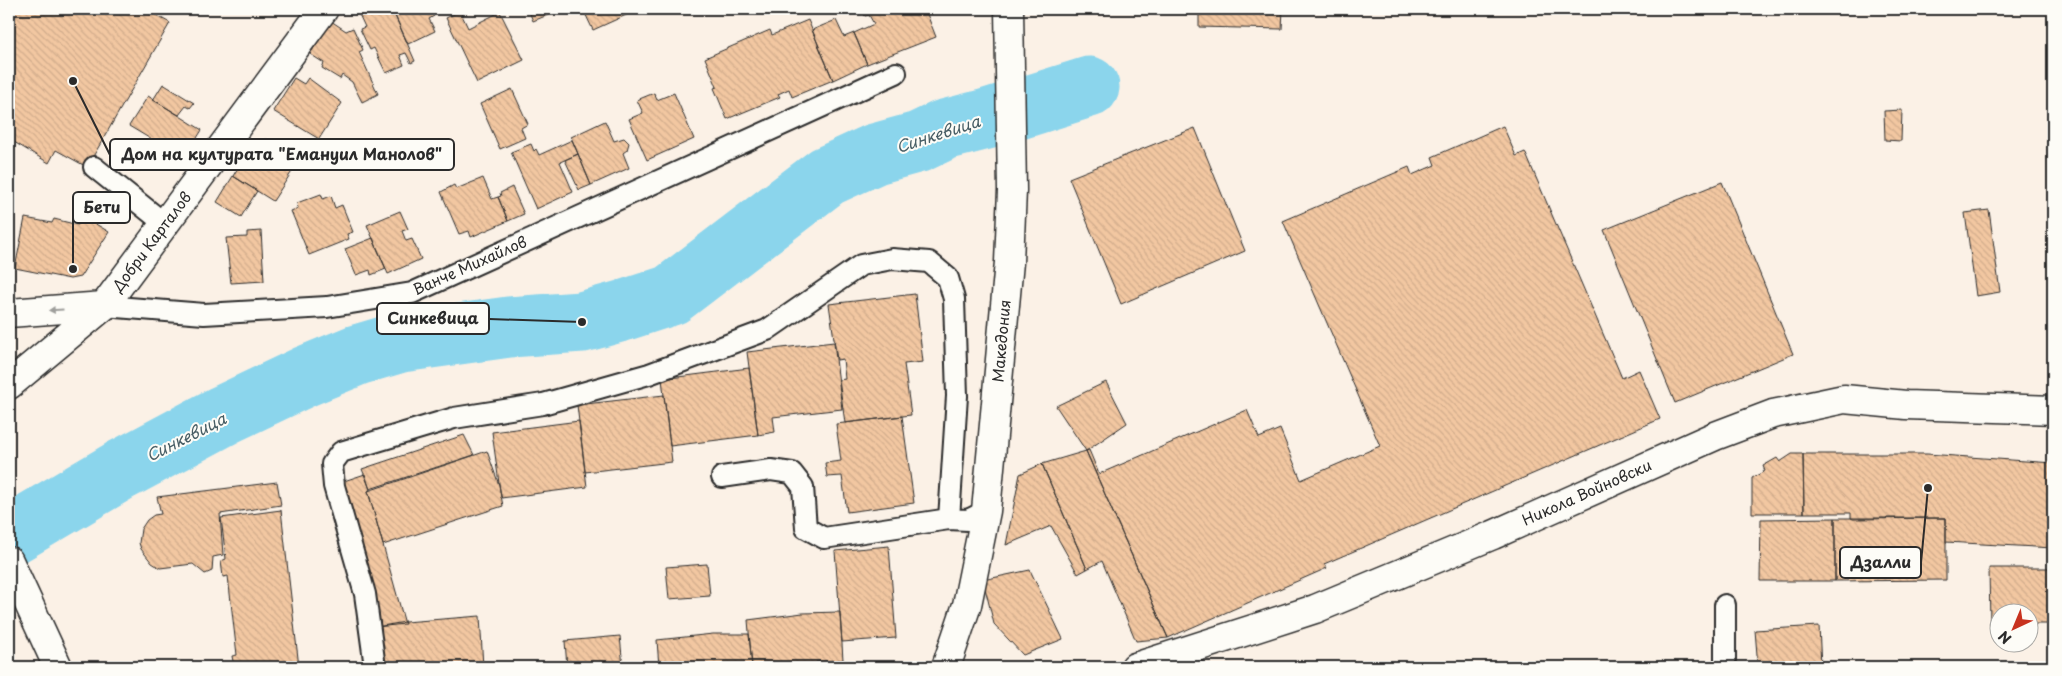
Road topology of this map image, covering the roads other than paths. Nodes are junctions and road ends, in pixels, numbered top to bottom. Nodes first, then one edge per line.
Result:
1 (324, 9) edge
2 (1009, 9) edge
3 (896, 73) dead end
4 (94, 167) dead end
5 (165, 224) junction
6 (104, 306) junction
7 (9, 313) edge
8 (9, 385) edge
9 (2053, 410) edge
10 (722, 477) dead end
11 (986, 512) junction
12 (949, 519) junction
13 (9, 561) edge
14 (1725, 605) dead end
15 (58, 667) edge
16 (375, 667) edge
17 (946, 667) edge
18 (1135, 667) edge
19 (1725, 667) edge

1 - 5 street, Добри Карталов
2 - 11 street, Македония
3 - 6 lane, Ванче Михайлов
4 - 5 lane
5 - 6 street, Добри Карталов
6 -> 7 street
6 - 8 street
9 - 18 street, Никола Войновски
10 - 12 lane
11 - 12 lane
11 - 17 street, Македония
12 - 16 lane
13 - 15 street
14 - 19 lane

